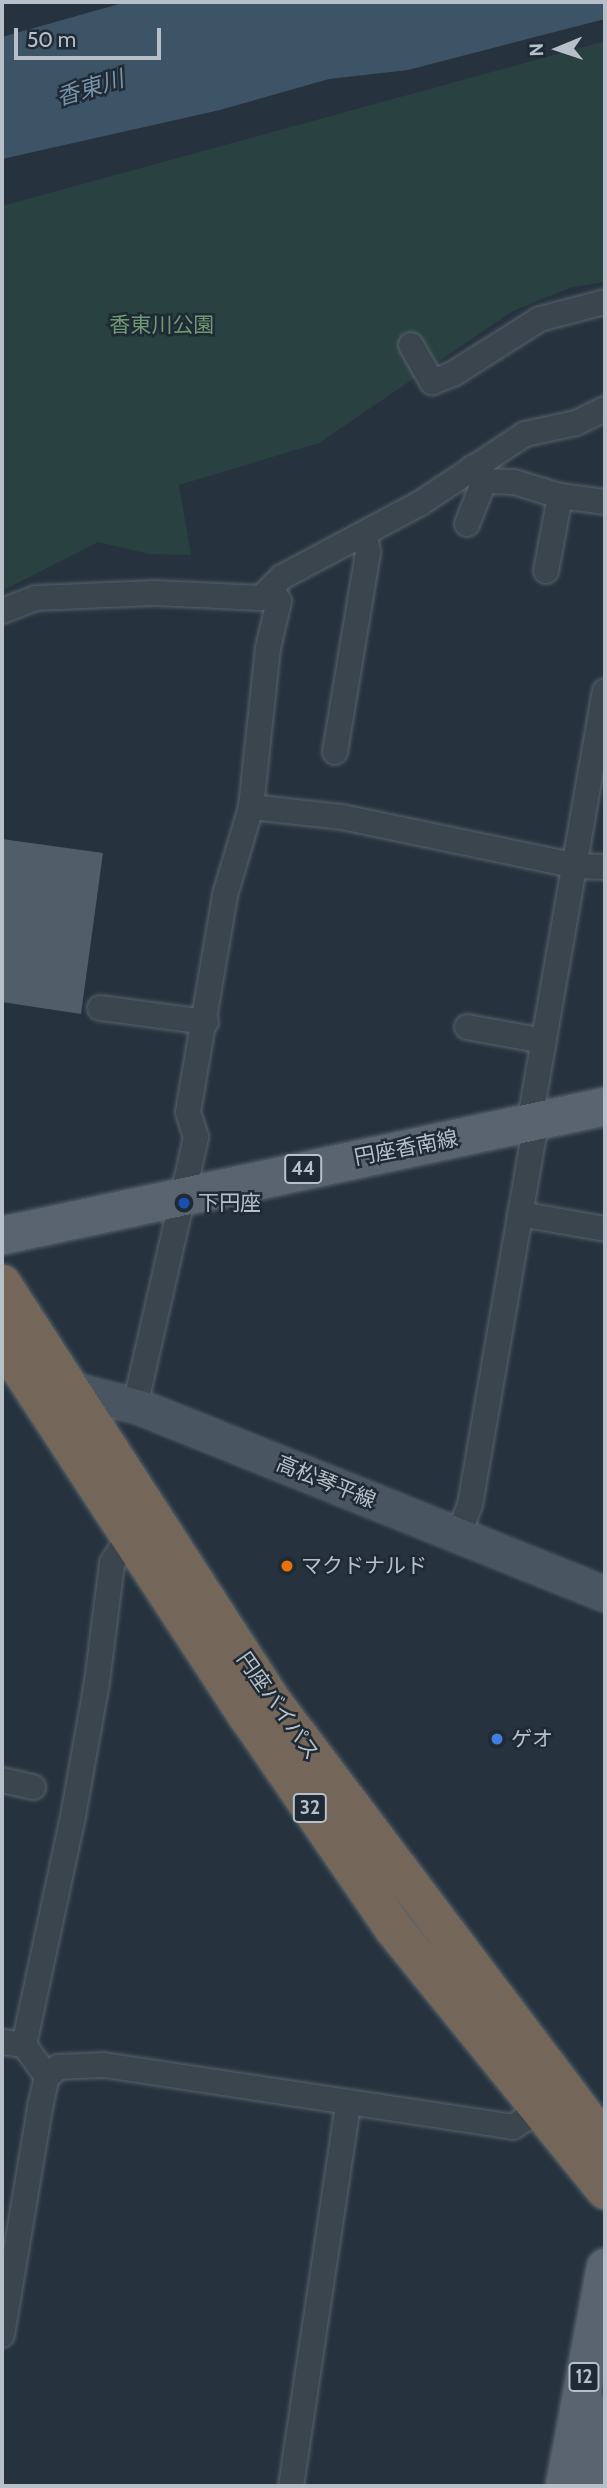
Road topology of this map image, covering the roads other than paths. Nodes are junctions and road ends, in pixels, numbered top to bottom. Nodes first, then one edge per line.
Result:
1 (605, 302) edge
2 (411, 345) dead end
3 (605, 409) edge
4 (478, 474) junction
5 (560, 496) junction
6 (605, 502) edge
7 (467, 524) dead end
8 (365, 533) junction
9 (546, 571) dead end
10 (271, 588) junction
11 (2, 611) edge
12 (605, 691) edge
13 (335, 752) dead end
14 (251, 807) junction
15 (577, 866) junction
16 (605, 867) edge
17 (100, 1008) dead end
18 (206, 1022) junction
19 (467, 1027) dead end
20 (544, 1041) junction
21 (605, 1106) edge
22 (536, 1122) junction
23 (181, 1194) junction
24 (520, 1214) junction
25 (605, 1228) edge
26 (2, 1235) edge
27 (2, 1284) edge
28 (2, 1341) edge
29 (58, 1396) junction
30 (135, 1406) junction
31 (130, 1535) junction
32 (458, 1536) junction
33 (605, 1594) edge
34 (2, 1780) edge
35 (33, 1787) dead end
36 (13, 2043) edge
37 (47, 2077) junction
38 (348, 2105) junction
39 (538, 2111) junction
40 (605, 2143) edge
41 (605, 2190) edge
42 (605, 2267) edge
43 (2, 2335) edge
44 (605, 2414) edge
45 (605, 2481) edge
46 (291, 2486) edge
47 (564, 2486) edge
48 (592, 2486) edge
49 (598, 2486) edge

1 - 2 street
3 - 4 street
4 - 5 street
4 - 7 street
4 - 8 street
5 - 6 street
5 - 9 street
8 - 10 street
8 - 13 street
10 - 11 street
10 - 14 street
12 - 15 street
14 - 15 street
14 - 18 street
15 - 16 street
15 - 20 street
17 - 18 street
18 - 23 street
19 - 20 street
20 - 22 street
21 - 22 main road, 円座香南線 / 44
22 - 23 main road, 円座香南線 / 44
22 - 24 street
23 - 26 main road, 円座香南線 / 44
23 - 30 street
24 - 25 street
24 - 32 street
27 - 29 highway, 円座バイパス / 32
28 - 29 highway, 円座バイパス / 32
29 - 30 main road, 高松琴平線
29 - 31 highway, 円座バイパス / 32
29 - 40 highway, 円座バイパス / 32
30 - 32 main road, 高松琴平線
31 - 36 street
31 - 39 highway, 円座バイパス / 32
32 - 33 main road, 高松琴平線
34 - 35 street
36 - 37 street
37 - 38 street
37 - 43 street
38 - 39 street
38 - 46 street
39 - 41 highway, 円座バイパス / 32
42 - 47 main road, 12
44 - 48 main road, 12
45 - 49 street

